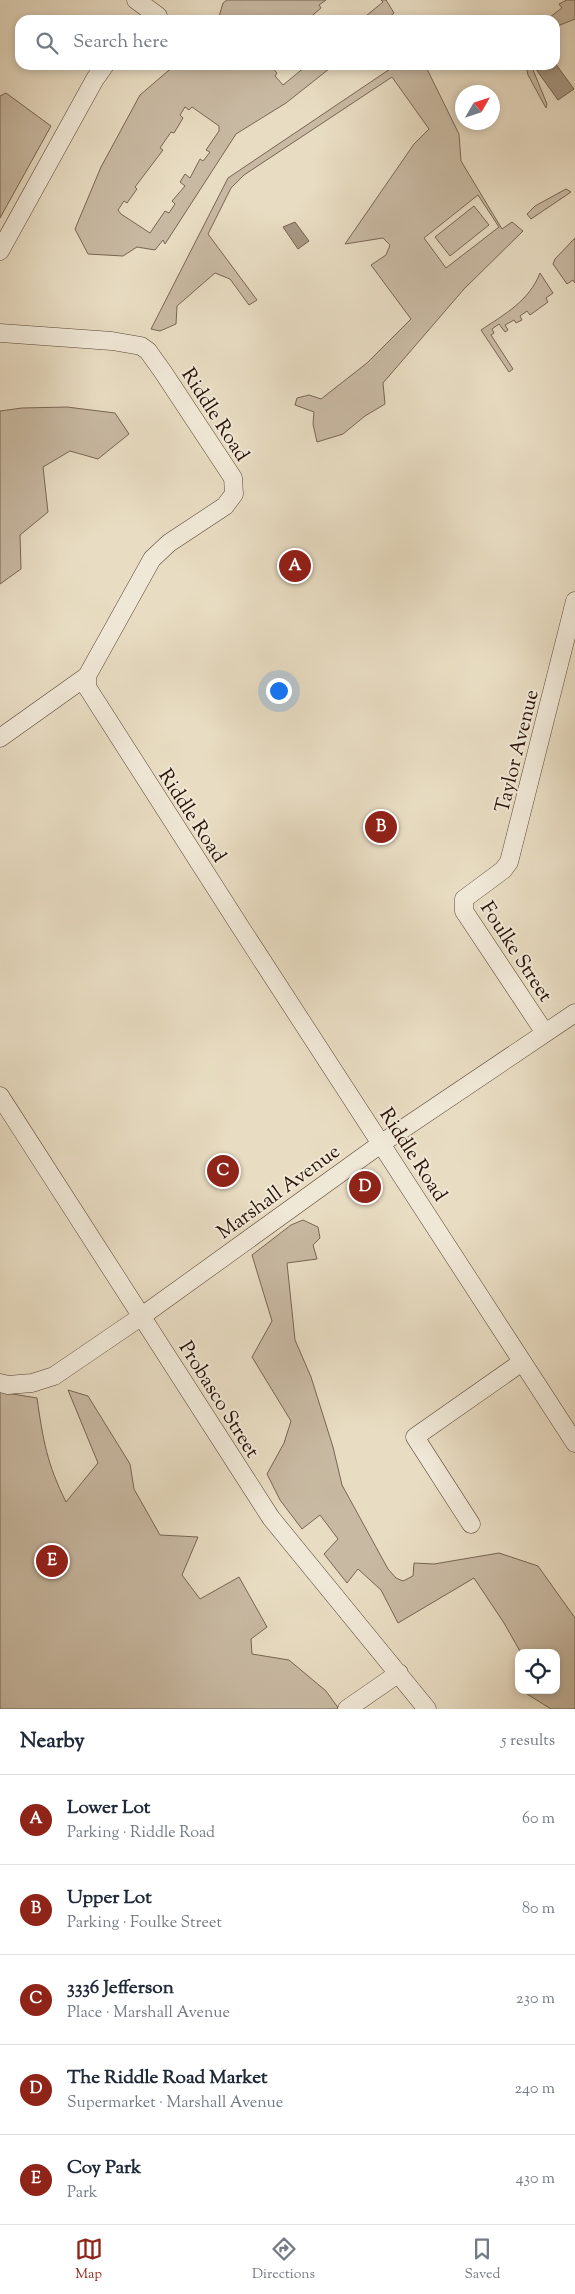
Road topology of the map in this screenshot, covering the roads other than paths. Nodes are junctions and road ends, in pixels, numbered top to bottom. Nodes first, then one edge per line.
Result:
1 (136, 0) edge
2 (153, 15) edge
3 (101, 70) edge
4 (0, 251) edge
5 (0, 332) edge
6 (575, 601) edge
7 (87, 676) junction
8 (0, 738) edge
9 (470, 893) joint
10 (575, 1013) edge
11 (545, 1033) junction
12 (0, 1096) edge
13 (382, 1143) junction
14 (142, 1316) junction
15 (522, 1362) junction
16 (0, 1383) edge
17 (573, 1436) edge
18 (471, 1524) dead end
19 (399, 1673) junction
20 (347, 1709) edge
21 (427, 1709) edge

1 - 2 street
3 - 4 street
5 - 7 street, Riddle Road
6 - 9 street, Taylor Avenue
7 - 8 street
7 - 13 street, Riddle Road
9 - 11 street, Foulke Street
10 - 11 street, Marshall Avenue
11 - 13 street, Marshall Avenue
12 - 14 street, Probasco Street
13 - 14 street, Marshall Avenue
13 - 15 street, Riddle Road
14 - 16 street, Marshall Avenue
14 - 19 street, Probasco Street
15 - 17 street, Riddle Road
15 - 18 street
19 - 20 street
19 - 21 street, Probasco Street

